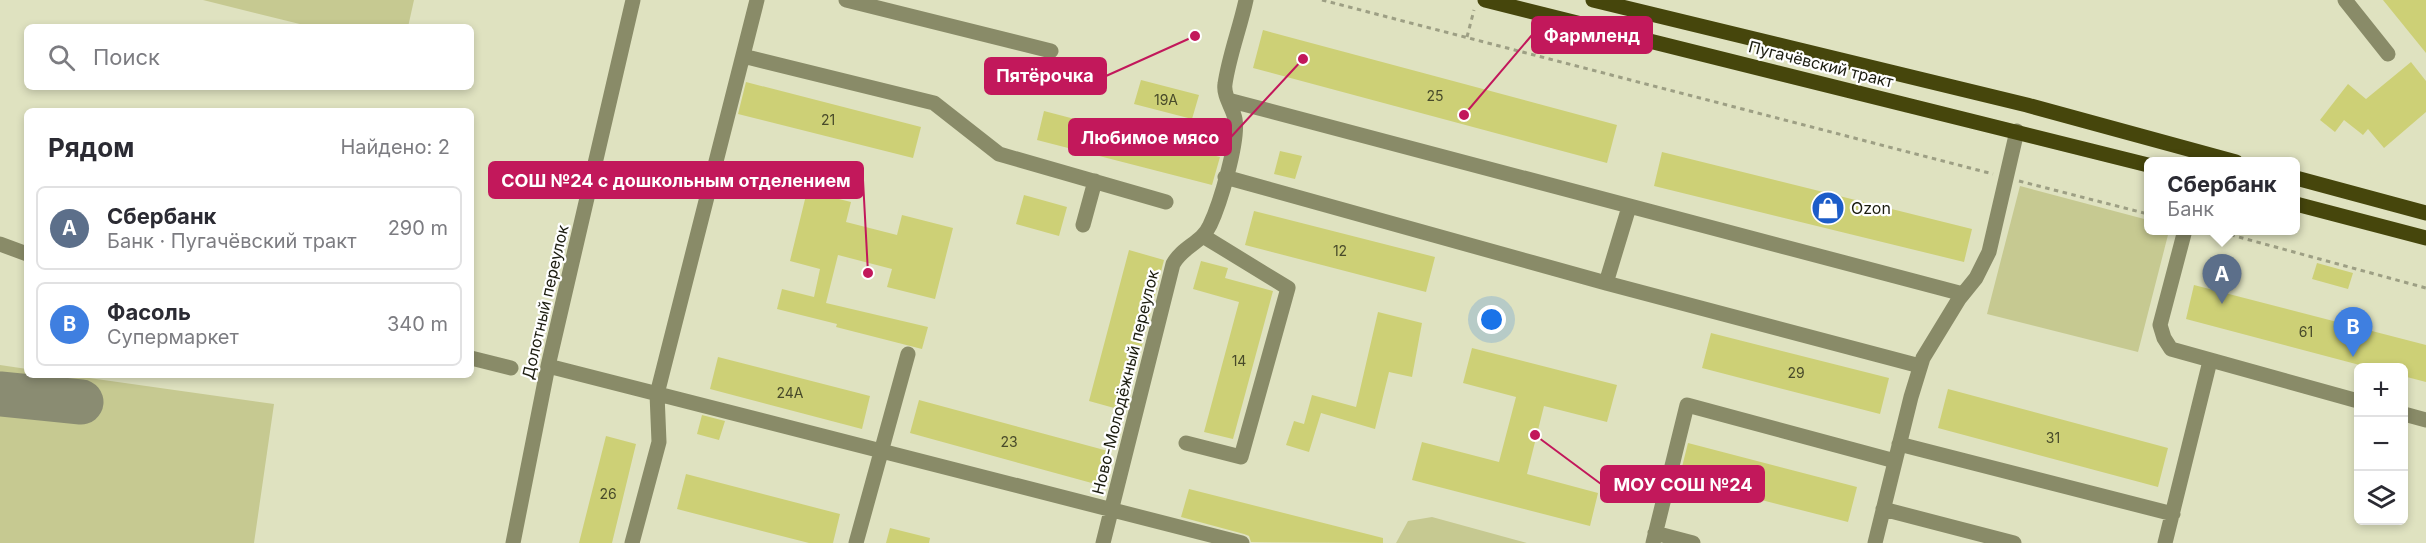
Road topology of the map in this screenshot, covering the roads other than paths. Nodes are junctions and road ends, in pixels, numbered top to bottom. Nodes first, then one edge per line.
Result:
1 (633, 0) edge
2 (757, 0) edge
3 (846, 0) edge
4 (1246, 0) edge
5 (1485, 0) edge
6 (1593, 0) edge
7 (2345, 0) edge
8 (1647, 7) edge
9 (1051, 51) dead end
10 (2388, 54) dead end
11 (743, 56) junction
12 (1228, 100) junction
13 (2017, 131) junction
14 (2218, 157) edge
15 (2144, 164) edge
16 (1226, 177) junction
17 (2300, 179) edge
18 (1095, 181) junction
19 (1166, 202) dead end
20 (2300, 205) edge
21 (1629, 207) junction
22 (2426, 213) edge
23 (1083, 225) dead end
24 (2184, 235) edge
25 (1203, 236) junction
26 (2426, 238) edge
27 (0, 244) edge
28 (24, 253) edge
29 (1606, 283) junction
30 (1963, 294) junction
31 (908, 354) dead end
32 (474, 359) edge
33 (2210, 361) junction
34 (548, 366) junction
35 (1920, 366) junction
36 (512, 368) dead end
37 (657, 394) junction
38 (2354, 400) edge
39 (2408, 415) edge
40 (2426, 420) edge
41 (1186, 442) dead end
42 (1899, 444) junction
43 (882, 451) junction
44 (1895, 461) junction
45 (1111, 509) junction
46 (1883, 509) junction
47 (2173, 514) junction
48 (1654, 538) edge
49 (513, 543) edge
50 (632, 543) edge
51 (856, 543) edge
52 (1103, 543) edge
53 (1242, 543) edge
54 (1693, 543) edge
55 (1875, 543) edge
56 (2014, 543) edge
57 (2166, 543) edge

1 - 34 street, Долотный переулок
2 - 11 street
3 - 9 street
4 - 12 street, Ново-Молодёжный переулок
5 - 13 main road, Пугачёвский тракт
6 - 8 main road, Пугачёвский тракт
7 - 10 street
8 - 14 main road, Пугачёвский тракт
11 - 18 street
11 - 37 street
12 - 16 street, Ново-Молодёжный переулок
12 - 21 street
13 - 15 main road, Пугачёвский тракт
13 - 30 street
16 - 25 street, Ново-Молодёжный переулок
16 - 29 street
17 - 22 main road
18 - 19 street
18 - 23 street
20 - 26 main road
21 - 29 street
21 - 30 street
24 - 33 street
25 - 41 street
25 - 45 street, Ново-Молодёжный переулок
27 - 28 street
29 - 35 street
30 - 35 street
31 - 43 street
32 - 36 street
33 - 38 street
33 - 47 street
34 - 37 street
34 - 49 street, Долотный переулок
35 - 42 street
37 - 43 street
37 - 50 street
39 - 40 street
42 - 44 street
42 - 47 street
43 - 45 street
43 - 51 street
44 - 46 street
44 - 48 street
45 - 52 street, Ново-Молодёжный переулок
45 - 53 street
46 - 55 street
46 - 56 street
47 - 57 street
48 - 54 street

